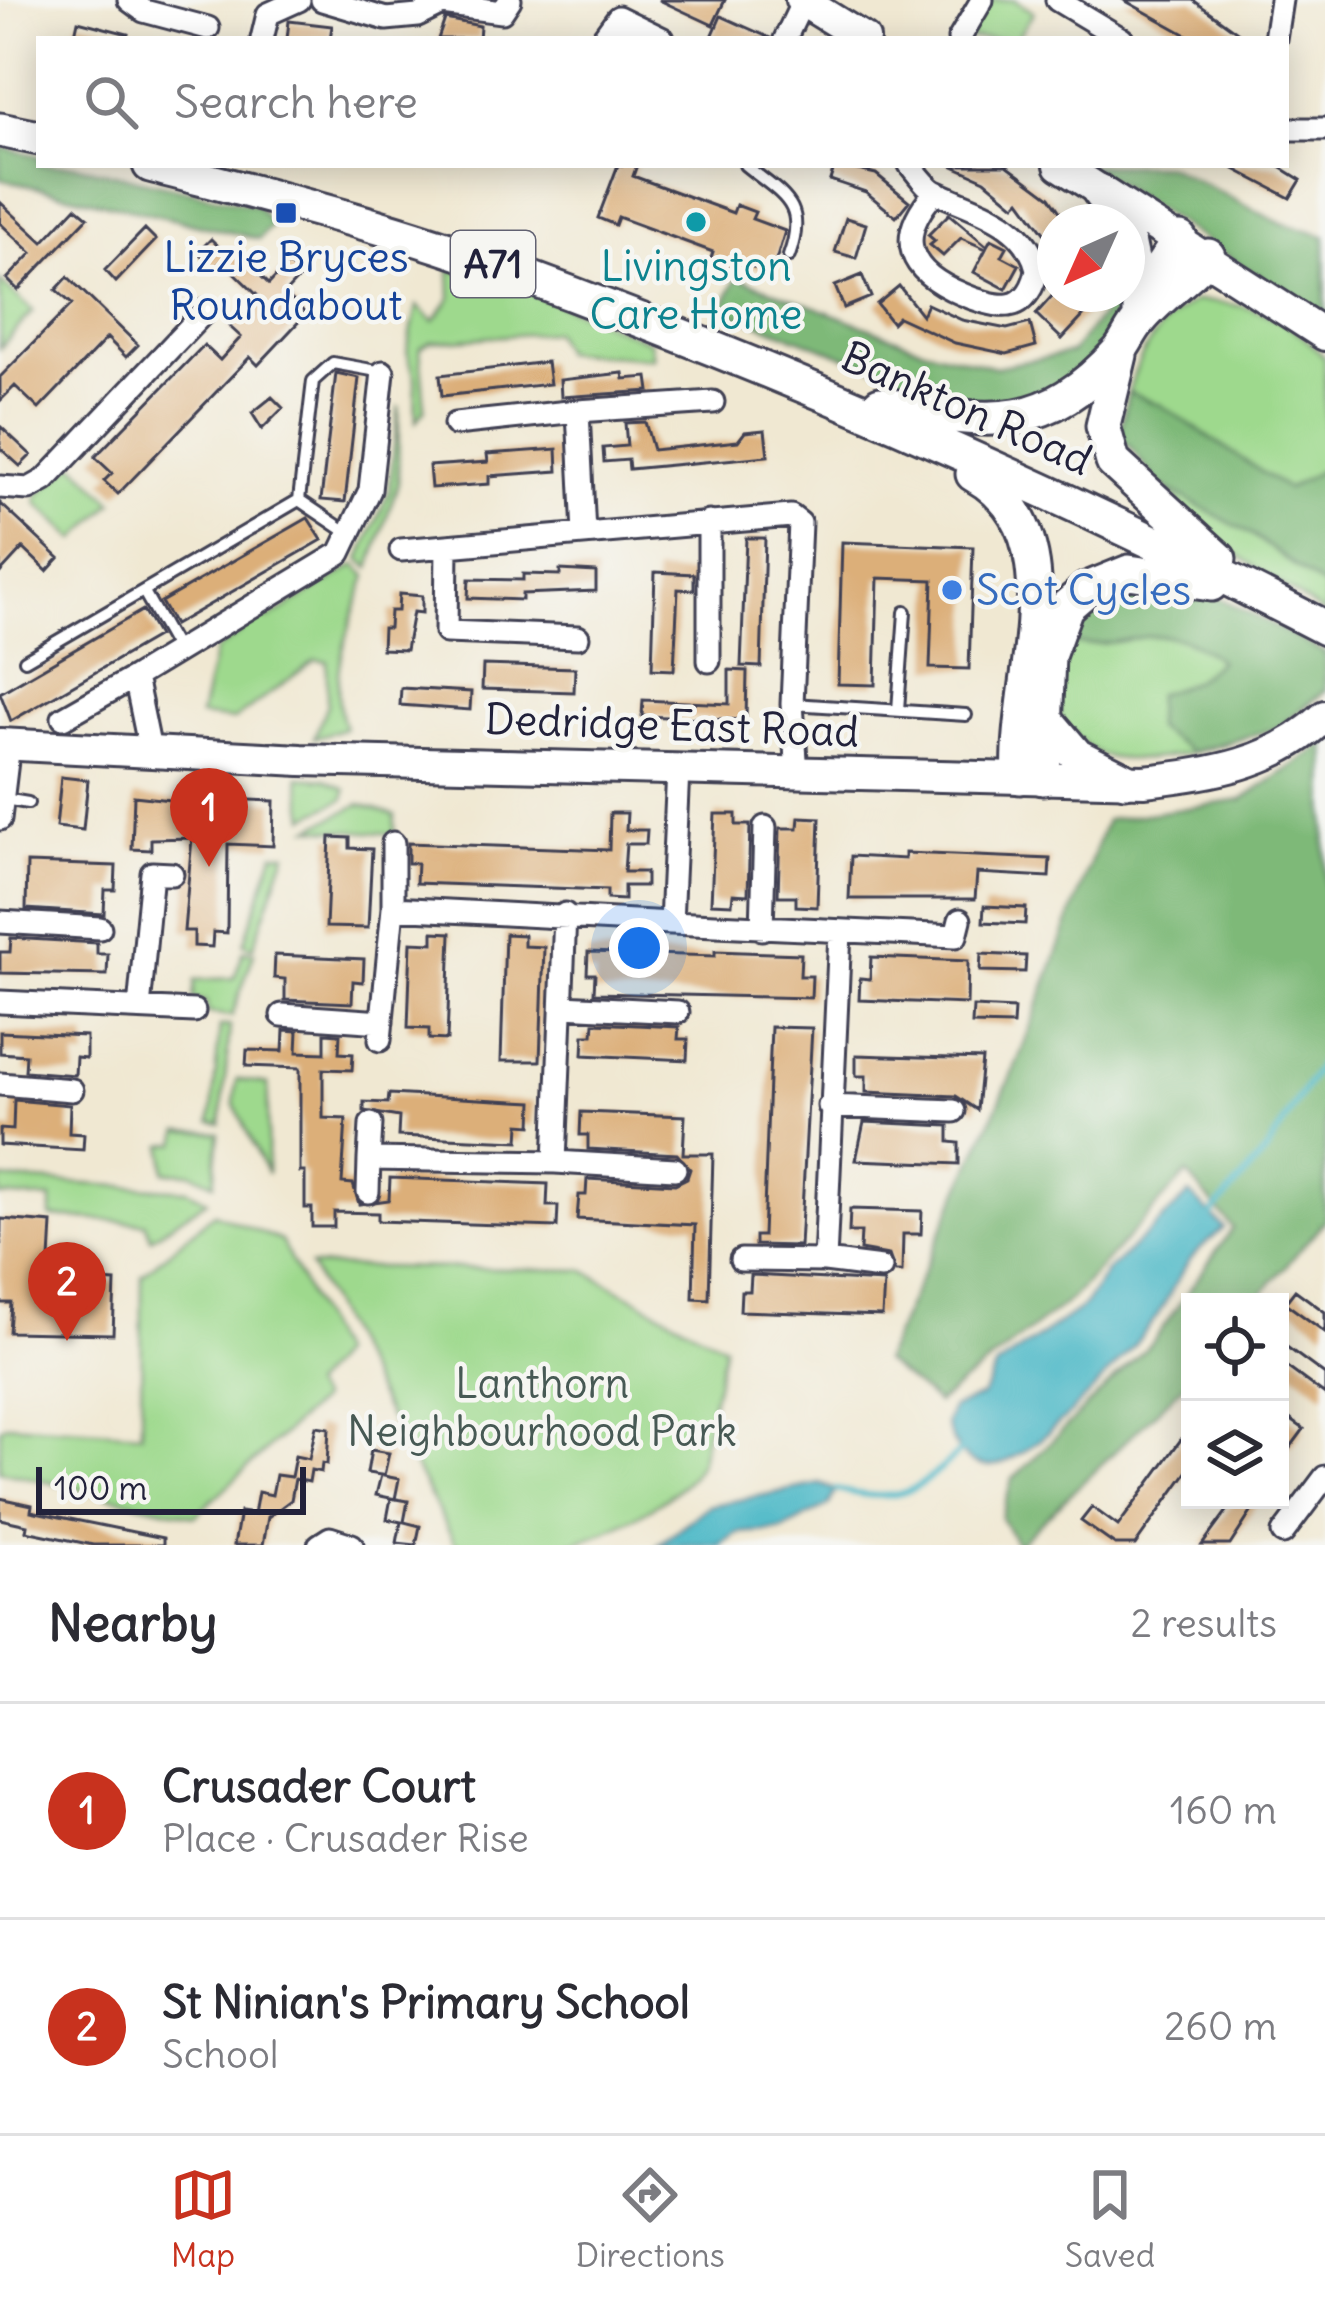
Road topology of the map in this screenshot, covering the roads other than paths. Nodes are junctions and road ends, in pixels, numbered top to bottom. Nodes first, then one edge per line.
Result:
1 (129, 0) edge
2 (298, 0) edge
3 (322, 0) edge
4 (511, 0) edge
5 (982, 0) edge
6 (1057, 0) edge
7 (1281, 0) edge
8 (802, 1) edge
9 (621, 8) edge
10 (173, 9) edge
11 (208, 28) dead end
12 (417, 28) edge
13 (263, 36) edge
14 (604, 36) edge
15 (659, 36) edge
16 (786, 36) edge
17 (859, 36) edge
18 (961, 36) edge
19 (1117, 36) edge
20 (1275, 36) edge
21 (1289, 129) edge
22 (1325, 129) edge
23 (0, 130) edge
24 (36, 138) edge
25 (160, 168) edge
26 (749, 168) edge
27 (913, 168) edge
28 (1064, 168) edge
29 (1099, 191) junction
30 (935, 192) junction
31 (1109, 204) edge
32 (1194, 247) junction
33 (789, 256) dead end
34 (1145, 302) edge
35 (207, 309) dead end
36 (1138, 312) edge
37 (1325, 335) edge
38 (1122, 348) junction
39 (383, 372) joint
40 (825, 394) junction
41 (713, 402) dead end
42 (860, 411) junction
43 (578, 412) junction
44 (455, 424) dead end
45 (0, 487) edge
46 (299, 500) junction
47 (710, 522) junction
48 (584, 534) junction
49 (352, 536) junction
50 (447, 546) junction
51 (401, 550) dead end
52 (144, 592) junction
53 (1267, 599) junction
54 (905, 611) dead end
55 (1325, 628) edge
56 (578, 637) dead end
57 (178, 652) junction
58 (26, 660) dead end
59 (709, 661) dead end
60 (135, 677) junction
61 (792, 704) junction
62 (898, 710) junction
63 (966, 715) dead end
64 (1325, 716) edge
65 (63, 718) dead end
66 (1048, 722) junction
67 (5, 744) edge
68 (150, 750) junction
69 (678, 769) junction
70 (797, 773) junction
71 (1031, 777) junction
72 (1125, 781) junction
73 (28, 803) dead end
74 (2, 809) edge
75 (766, 827) dead end
76 (393, 843) dead end
77 (172, 874) dead end
78 (393, 908) junction
79 (565, 914) junction
80 (960, 920) dead end
81 (0, 922) edge
82 (671, 923) junction
83 (100, 928) dead end
84 (761, 929) junction
85 (839, 932) junction
86 (0, 1002) edge
87 (563, 1006) junction
88 (139, 1008) junction
89 (194, 1011) dead end
90 (678, 1012) dead end
91 (282, 1015) dead end
92 (0, 1084) edge
93 (72, 1090) dead end
94 (830, 1106) junction
95 (954, 1111) dead end
96 (371, 1124) dead end
97 (369, 1159) junction
98 (556, 1162) junction
99 (675, 1169) dead end
100 (368, 1192) dead end
101 (741, 1260) dead end
102 (825, 1261) junction
103 (881, 1268) dead end
104 (1325, 1477) edge
105 (1286, 1541) edge
106 (319, 1545) edge
107 (352, 1545) edge

1 - 10 street
2 - 13 street
3 - 12 street
4 - 12 street
5 - 18 street
6 - 19 street
7 - 20 street
8 - 16 street
8 - 17 street
9 - 14 street
9 - 15 street
10 - 11 street
21 - 22 street
23 - 24 main road
25 - 40 main road, Bankton Road / A71
26 - 33 lane
27 - 30 street
28 - 29 street
29 - 31 main road
29 - 32 street
30 - 30 street
32 - 34 main road
32 - 37 street
35 - 45 street
36 - 38 main road
38 - 40 main road
38 - 53 main road
39 - 46 lane
39 - 49 street
40 - 42 main road, Bankton Road / A71
41 - 43 street
42 - 53 main road, Bankton Road / A71
42 - 71 main road
43 - 44 street
43 - 48 street
46 - 49 lane
46 - 52 lane
47 - 48 street
47 - 59 street
47 - 61 street
48 - 50 street
49 - 57 street
50 - 51 street
50 - 56 street
52 - 57 lane
52 - 58 lane
53 - 55 main road, Bankton Road / A71
53 - 66 main road
54 - 62 lane
57 - 60 street
60 - 65 street
60 - 68 street
61 - 62 lane
61 - 70 street
62 - 63 lane
64 - 72 street, Dedridge East Road
66 - 71 main road
66 - 72 main road
67 - 68 street, Dedridge East Road
67 - 74 street
68 - 69 street, Dedridge East Road
69 - 70 street, Dedridge East Road
69 - 82 street
70 - 71 street, Dedridge East Road
71 - 72 street, Dedridge East Road
73 - 74 lane
75 - 84 street
76 - 78 street
77 - 88 street
78 - 79 street
78 - 91 street
79 - 82 street
79 - 87 street
80 - 85 street
81 - 83 street
82 - 84 street
84 - 85 street
85 - 94 street
86 - 88 street
87 - 90 street
87 - 98 street
88 - 89 street
92 - 93 street
94 - 95 street
94 - 102 street
96 - 97 street
97 - 98 street
97 - 100 street
98 - 99 street
101 - 102 street
102 - 103 street
104 - 105 street
106 - 107 street

